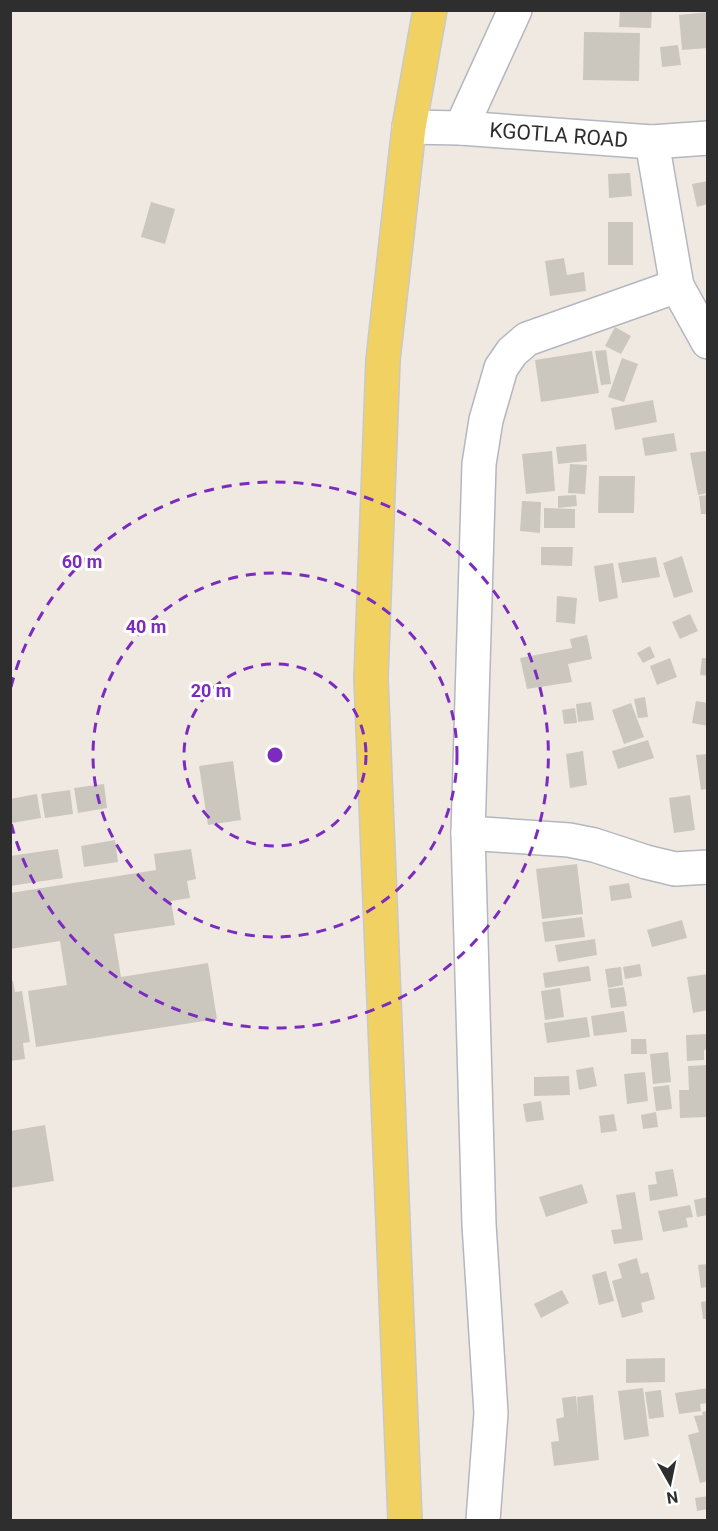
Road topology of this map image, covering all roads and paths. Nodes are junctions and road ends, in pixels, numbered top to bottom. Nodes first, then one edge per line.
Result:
1 (430, 10) edge
2 (515, 10) edge
3 (409, 127) junction
4 (460, 128) junction
5 (708, 138) edge
6 (652, 142) junction
7 (676, 286) junction
8 (708, 342) edge
9 (468, 833) junction
10 (708, 867) edge
11 (405, 1521) edge
12 (483, 1521) edge

1 - 3 main road
2 - 4 street
3 - 4 street, KGOTLA ROAD
3 - 11 main road
4 - 6 street, KGOTLA ROAD
5 - 6 street, KGOTLA ROAD
6 - 7 street
7 - 8 street
7 - 9 street
9 - 10 street
9 - 12 street

